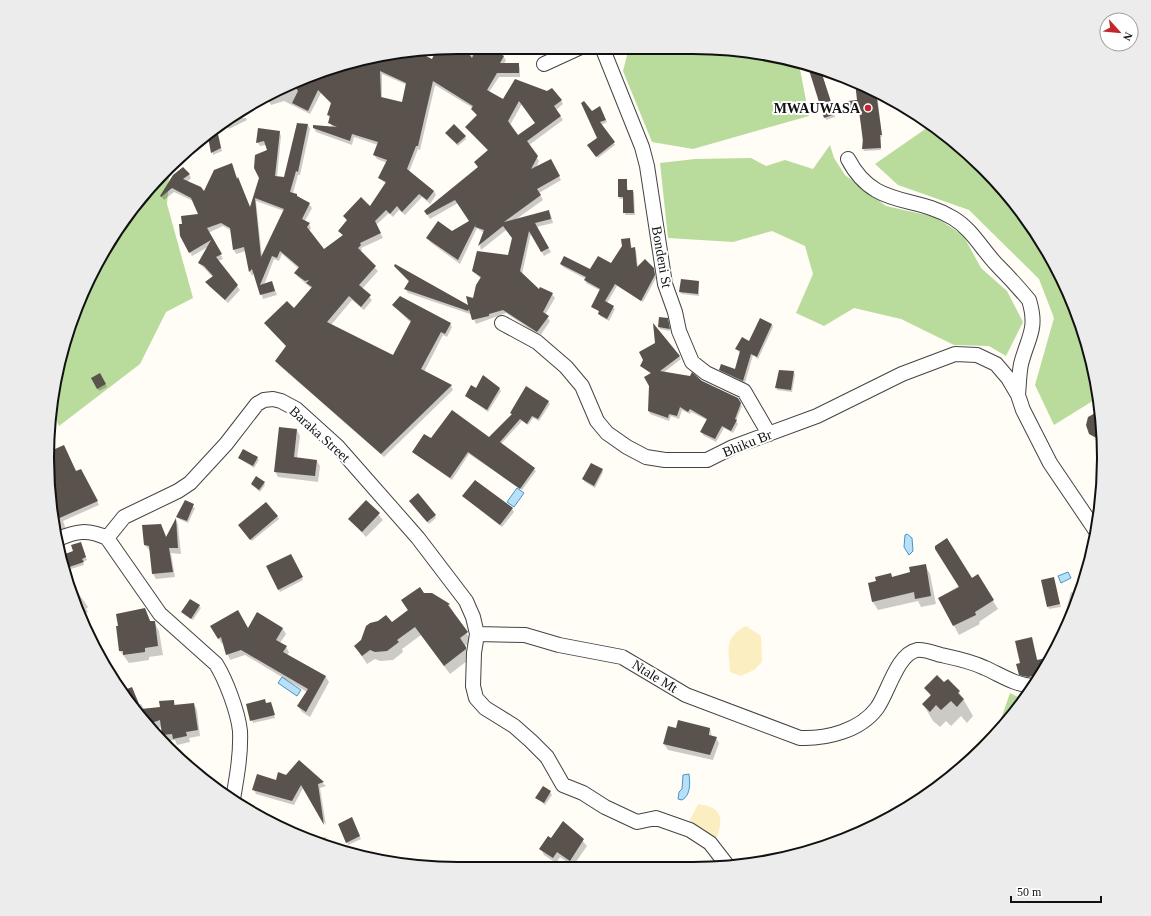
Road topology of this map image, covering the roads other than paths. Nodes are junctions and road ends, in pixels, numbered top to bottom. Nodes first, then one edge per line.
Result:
1 (566, 54) edge
2 (604, 54) edge
3 (544, 64) dead end
4 (848, 159) dead end
5 (502, 322) dead end
6 (1018, 395) junction
7 (769, 434) junction
8 (1092, 524) edge
9 (62, 538) edge
10 (107, 538) junction
11 (477, 634) junction
12 (1026, 686) edge
13 (234, 794) edge
14 (724, 861) edge

1 - 3 street
2 - 7 street, Bondeni St
4 - 6 street
5 - 7 street, Bhiku Br
6 - 7 street, Bhiku Br
6 - 8 street, Bhiku Br
9 - 10 street
10 - 11 street, Baraka Street
10 - 13 street
11 - 12 street, Ntale Mt
11 - 14 street

